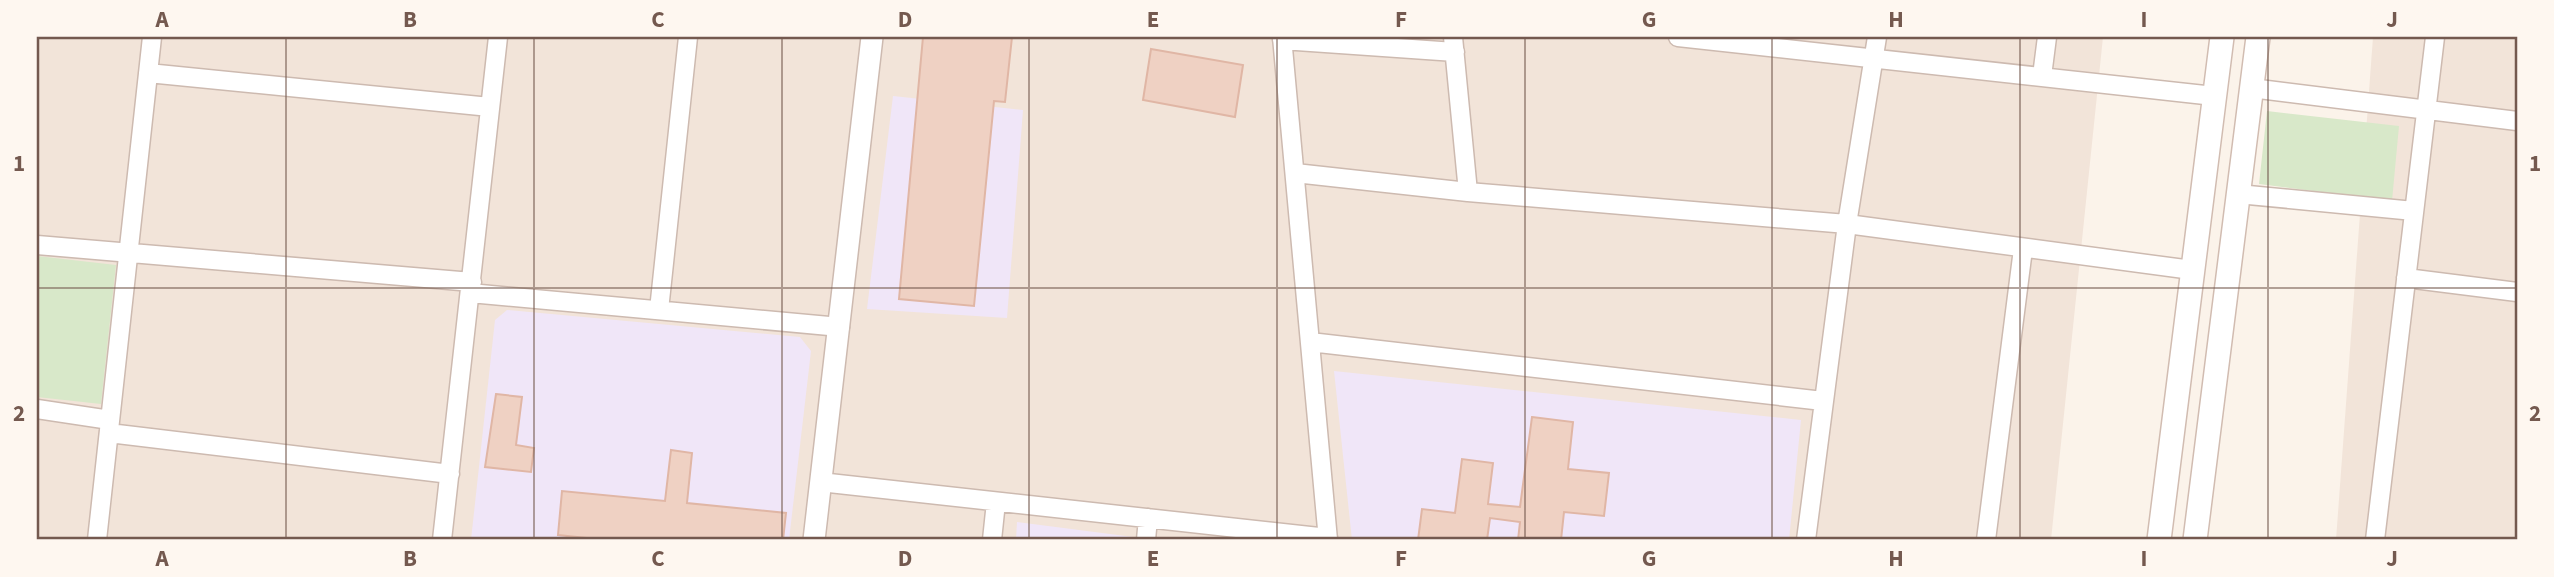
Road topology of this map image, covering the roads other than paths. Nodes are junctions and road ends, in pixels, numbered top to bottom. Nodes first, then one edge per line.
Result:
1 (152, 37) edge
2 (498, 37) edge
3 (688, 37) edge
4 (872, 37) edge
5 (1678, 37) edge
6 (1877, 37) edge
7 (2047, 37) edge
8 (2222, 37) edge
9 (2258, 37) edge
10 (2435, 37) edge
11 (1282, 38) edge
12 (1454, 44) edge
13 (1874, 58) junction
14 (148, 73) junction
15 (2042, 76) junction
16 (2251, 88) junction
17 (2214, 96) junction
18 (490, 107) junction
19 (2426, 110) junction
20 (2517, 121) edge
21 (1294, 173) junction
22 (1468, 192) junction
23 (2238, 194) junction
24 (2414, 211) junction
25 (1847, 224) junction
26 (37, 246) edge
27 (2023, 249) junction
28 (128, 253) junction
29 (2192, 270) junction
30 (2406, 278) junction
31 (471, 288) junction
32 (2517, 292) edge
33 (659, 310) junction
34 (840, 327) junction
35 (1310, 342) junction
36 (1823, 401) junction
37 (37, 409) edge
38 (109, 426) junction
39 (2169, 455) junction
40 (2205, 459) junction
41 (450, 474) junction
42 (821, 482) junction
43 (996, 502) junction
44 (1148, 518) junction
45 (1328, 539) edge
46 (97, 540) edge
47 (442, 540) edge
48 (814, 540) edge
49 (992, 540) edge
50 (1146, 540) edge
51 (1806, 540) edge
52 (1986, 540) edge
53 (2159, 540) edge
54 (2195, 540) edge
55 (2375, 540) edge

1 - 14 street
2 - 18 street
3 - 33 street
4 - 34 street
5 - 13 street
6 - 13 street
7 - 15 street
8 - 17 main road
9 - 16 main road
10 - 19 street
11 - 12 street
11 - 21 street
12 - 22 street
13 - 15 street
13 - 25 street
14 - 18 street
14 - 28 street
15 - 17 street
16 - 19 street
16 - 23 main road
17 - 29 main road
18 - 31 street
19 - 20 street
19 - 24 street
21 - 22 street
21 - 35 street
22 - 25 street
23 - 24 street
23 - 40 main road
24 - 30 street
25 - 27 street
25 - 36 street
26 - 28 street
27 - 29 street
27 - 52 street
28 - 31 street
28 - 38 street
29 - 39 main road
30 - 32 street
30 - 55 street
31 - 33 street
31 - 41 street
33 - 34 street
34 - 42 street
35 - 36 street
35 - 45 street
36 - 51 street
37 - 38 street
38 - 41 street
38 - 46 street
39 - 40 main road
39 - 53 main road
40 - 54 main road
41 - 47 street
42 - 43 street
42 - 48 street
43 - 44 street
43 - 49 street
44 - 45 street
44 - 50 street

